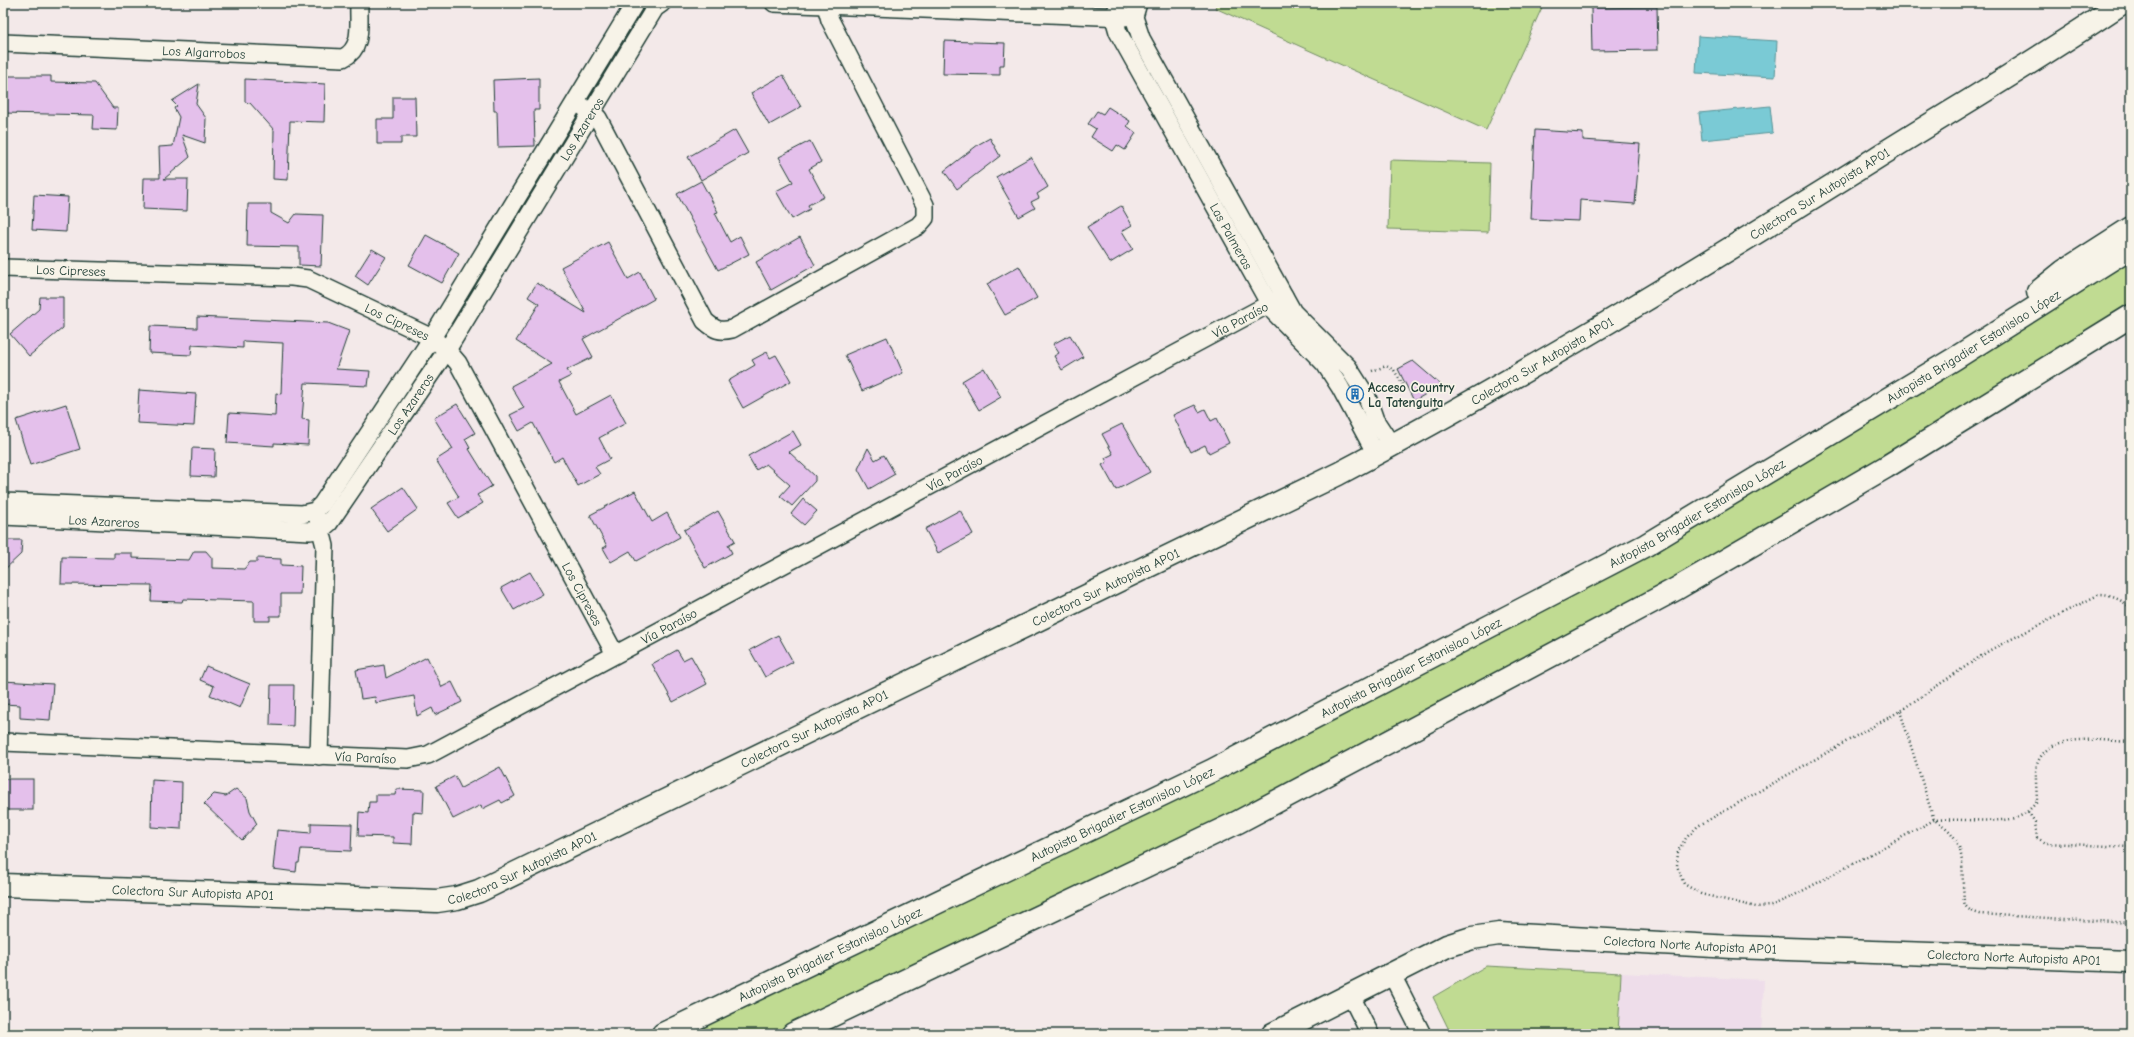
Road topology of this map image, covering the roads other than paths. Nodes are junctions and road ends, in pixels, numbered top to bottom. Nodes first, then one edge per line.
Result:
1 (359, 3) edge
2 (635, 3) edge
3 (662, 3) edge
4 (774, 3) edge
5 (2122, 3) edge
6 (826, 6) junction
7 (900, 6) edge
8 (1118, 8) edge
9 (1136, 10) edge
10 (3, 43) edge
11 (576, 102) junction
12 (591, 111) junction
13 (2131, 228) edge
14 (2131, 247) edge
15 (3, 268) edge
16 (1284, 296) junction
17 (1269, 303) junction
18 (2131, 316) edge
19 (432, 338) junction
20 (447, 350) junction
21 (1954, 359) junction
22 (1384, 450) junction
23 (3, 502) edge
24 (315, 511) junction
25 (3, 516) edge
26 (322, 529) junction
27 (615, 654) junction
28 (3, 742) edge
29 (320, 756) junction
30 (3, 884) edge
31 (2131, 961) edge
32 (1391, 973) junction
33 (1350, 994) junction
34 (663, 1034) edge
35 (793, 1034) edge
36 (1272, 1034) edge
37 (1370, 1034) edge
38 (1422, 1034) edge

1 - 10 street, Los Algarrobos
2 - 11 street, Los Azareros
3 - 12 street, Los Azareros
4 - 6 street
5 - 22 main road, Colectora Sur Autopista AP01
6 - 7 street
6 - 12 street
7 - 8 street
8 - 9 street
8 - 17 street, Las Palmeras
9 - 16 street, Las Palmeras
11 - 12 street
11 - 19 street, Los Azareros
12 - 20 street, Los Azareros
13 - 21 main road
14 - 21 main road, Autopista Brigadier Estanislao López
15 - 19 street, Los Cipreses
16 - 17 street, Vía Paraíso
16 - 22 street, Las Palmeras
17 - 22 street, Las Palmeras
17 - 27 street, Vía Paraíso
18 - 35 main road
19 - 20 street, Los Cipreses
19 - 24 street, Los Azareros
20 - 26 street, Los Azareros
20 - 27 street, Los Cipreses
21 - 34 main road, Autopista Brigadier Estanislao López
22 - 30 main road, Colectora Sur Autopista AP01
23 - 24 street, Los Azareros
24 - 26 street
25 - 26 street, Los Azareros
26 - 29 street
27 - 29 street, Vía Paraíso
28 - 29 street, Vía Paraíso
31 - 32 main road, Colectora Norte Autopista AP01
32 - 33 main road, Colectora Norte Autopista AP01
32 - 38 street
33 - 36 main road, Colectora Norte Autopista AP01
33 - 37 street

